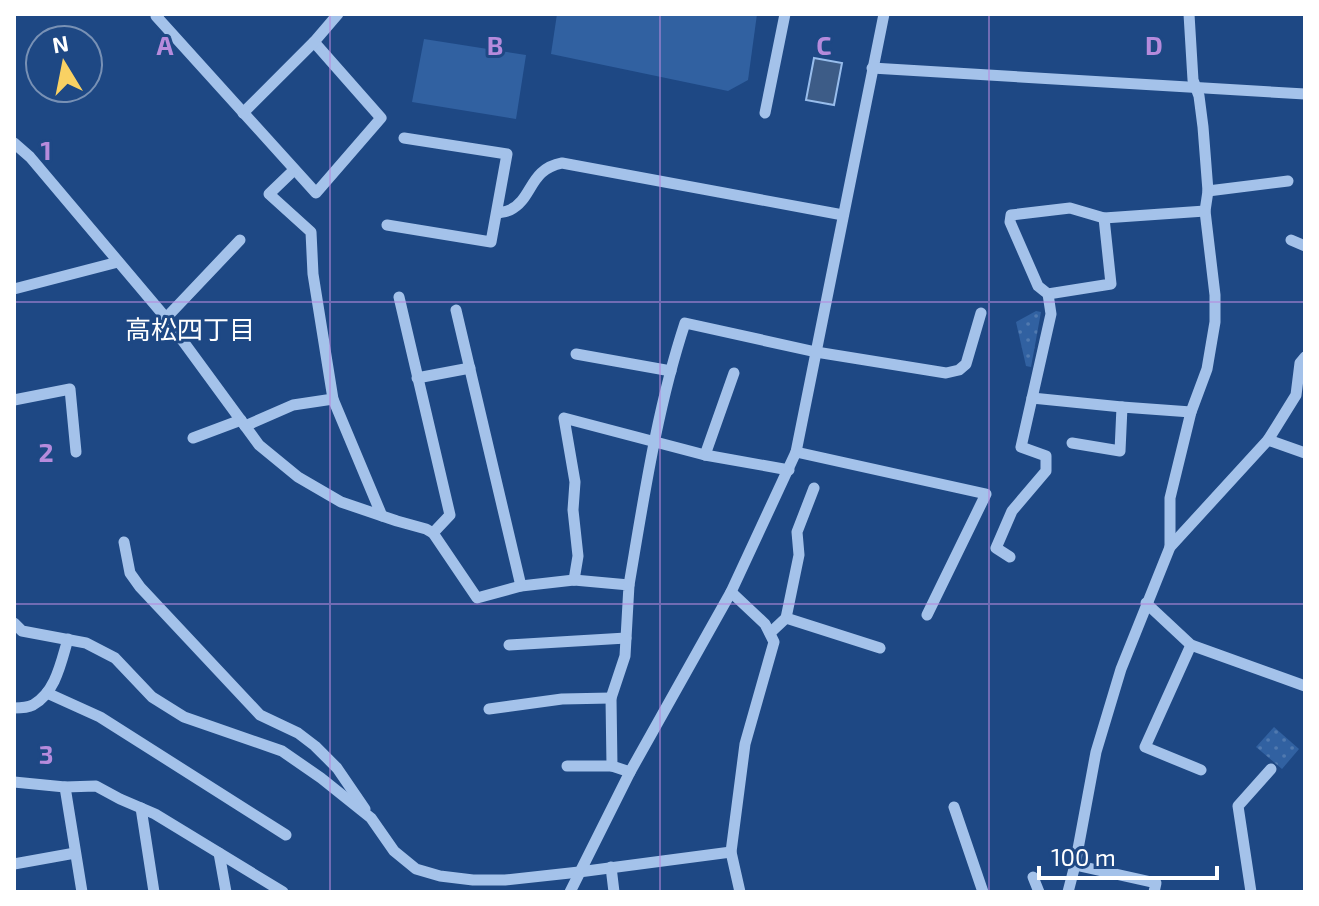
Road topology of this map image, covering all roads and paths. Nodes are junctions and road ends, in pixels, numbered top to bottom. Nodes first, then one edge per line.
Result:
1 (159, 14) edge
2 (338, 14) edge
3 (785, 14) edge
4 (884, 14) edge
5 (1189, 14) edge
6 (314, 42) junction
7 (872, 68) junction
8 (1197, 89) junction
9 (1305, 94) edge
10 (243, 113) junction
11 (765, 113) dead end
12 (404, 138) dead end
13 (14, 143) edge
14 (294, 170) junction
15 (1288, 181) dead end
16 (1208, 191) junction
17 (1205, 211) junction
18 (497, 213) junction
19 (843, 215) junction
20 (1104, 218) junction
21 (387, 225) dead end
22 (240, 240) dead end
23 (1291, 240) dead end
24 (1305, 246) edge
25 (118, 262) junction
26 (14, 289) edge
27 (1048, 294) junction
28 (399, 297) dead end
29 (456, 310) dead end
30 (981, 313) dead end
31 (166, 318) junction
32 (816, 352) junction
33 (576, 354) dead end
34 (1305, 357) edge
35 (470, 368) junction
36 (671, 371) junction
37 (734, 373) dead end
38 (417, 378) junction
39 (1032, 398) junction
40 (333, 399) junction
41 (14, 400) edge
42 (1122, 407) junction
43 (1191, 412) junction
44 (243, 423) junction
45 (193, 438) dead end
46 (1268, 440) junction
47 (653, 442) junction
48 (1072, 443) dead end
49 (76, 452) dead end
50 (796, 452) junction
51 (1305, 453) edge
52 (705, 455) junction
53 (789, 470) junction
54 (814, 488) dead end
55 (382, 516) junction
56 (433, 533) junction
57 (124, 542) dead end
58 (1170, 547) junction
59 (1010, 557) dead end
60 (574, 580) junction
61 (629, 585) junction
62 (521, 586) junction
63 (731, 592) junction
64 (1146, 603) junction
65 (927, 615) dead end
66 (786, 618) junction
67 (14, 623) edge
68 (770, 633) junction
69 (626, 638) junction
70 (68, 639) junction
71 (509, 645) dead end
72 (1191, 645) junction
73 (880, 648) dead end
74 (1305, 686) edge
75 (47, 693) junction
76 (611, 698) junction
77 (14, 708) edge
78 (489, 709) dead end
79 (567, 766) dead end
80 (612, 766) junction
81 (1271, 769) dead end
82 (1201, 770) dead end
83 (630, 772) junction
84 (14, 782) edge
85 (65, 787) junction
86 (954, 807) dead end
87 (141, 808) junction
88 (371, 818) junction
89 (286, 835) dead end
90 (731, 852) junction
91 (75, 853) junction
92 (219, 853) junction
93 (14, 864) edge
94 (1075, 865) junction
95 (611, 867) junction
96 (579, 872) junction
97 (1033, 877) dead end
98 (82, 892) edge
99 (154, 892) edge
100 (226, 892) edge
101 (283, 892) edge
102 (570, 892) edge
103 (614, 892) edge
104 (740, 892) edge
105 (983, 892) edge
106 (1039, 892) edge
107 (1068, 892) edge
108 (1154, 892) edge
109 (1251, 892) edge

1 - 10 street
2 - 6 street
3 - 11 street
4 - 7 street
5 - 8 street
6 - 10 street
6 - 14 street
7 - 8 street
7 - 19 street
8 - 9 street
8 - 16 street
10 - 14 street
12 - 18 street
13 - 25 street
14 - 40 street
15 - 16 street
16 - 17 street
17 - 20 street
17 - 43 street
18 - 19 street
18 - 21 street
19 - 32 street
20 - 27 street
20 - 27 street
22 - 31 street
23 - 24 street
25 - 26 street
25 - 31 street
27 - 39 street
28 - 38 street
29 - 35 street
30 - 32 street
31 - 44 street
32 - 36 street
32 - 50 street
33 - 36 street
34 - 46 street
35 - 38 street
35 - 62 street
36 - 47 street
37 - 52 street
38 - 56 street
39 - 42 street
39 - 59 street
40 - 44 street
40 - 55 street
41 - 49 street
42 - 43 street
42 - 48 street
43 - 58 street
44 - 45 street
44 - 55 street
46 - 51 street
46 - 58 street
47 - 52 street
47 - 60 street
47 - 61 street
50 - 53 street
50 - 65 street
52 - 53 street
53 - 63 street
54 - 66 street
55 - 56 street
56 - 62 street
57 - 88 street
58 - 64 street
60 - 61 street
60 - 62 street
61 - 69 street
63 - 68 street
63 - 83 street
64 - 72 street
64 - 94 street
66 - 68 street
66 - 73 street
67 - 70 street
68 - 90 street
69 - 71 street
69 - 76 street
70 - 75 street
70 - 88 street
72 - 74 street
72 - 82 street
75 - 77 street
75 - 89 street
76 - 78 street
76 - 80 street
79 - 80 street
80 - 83 street
81 - 109 street
83 - 96 street
84 - 85 street
85 - 87 street
85 - 91 street
86 - 105 street
87 - 92 street
87 - 99 street
88 - 96 street
90 - 95 street
90 - 104 street
91 - 93 street
91 - 98 street
92 - 100 street
92 - 101 street
94 - 107 street
94 - 108 street
95 - 96 street
95 - 103 street
96 - 102 street
97 - 106 street

